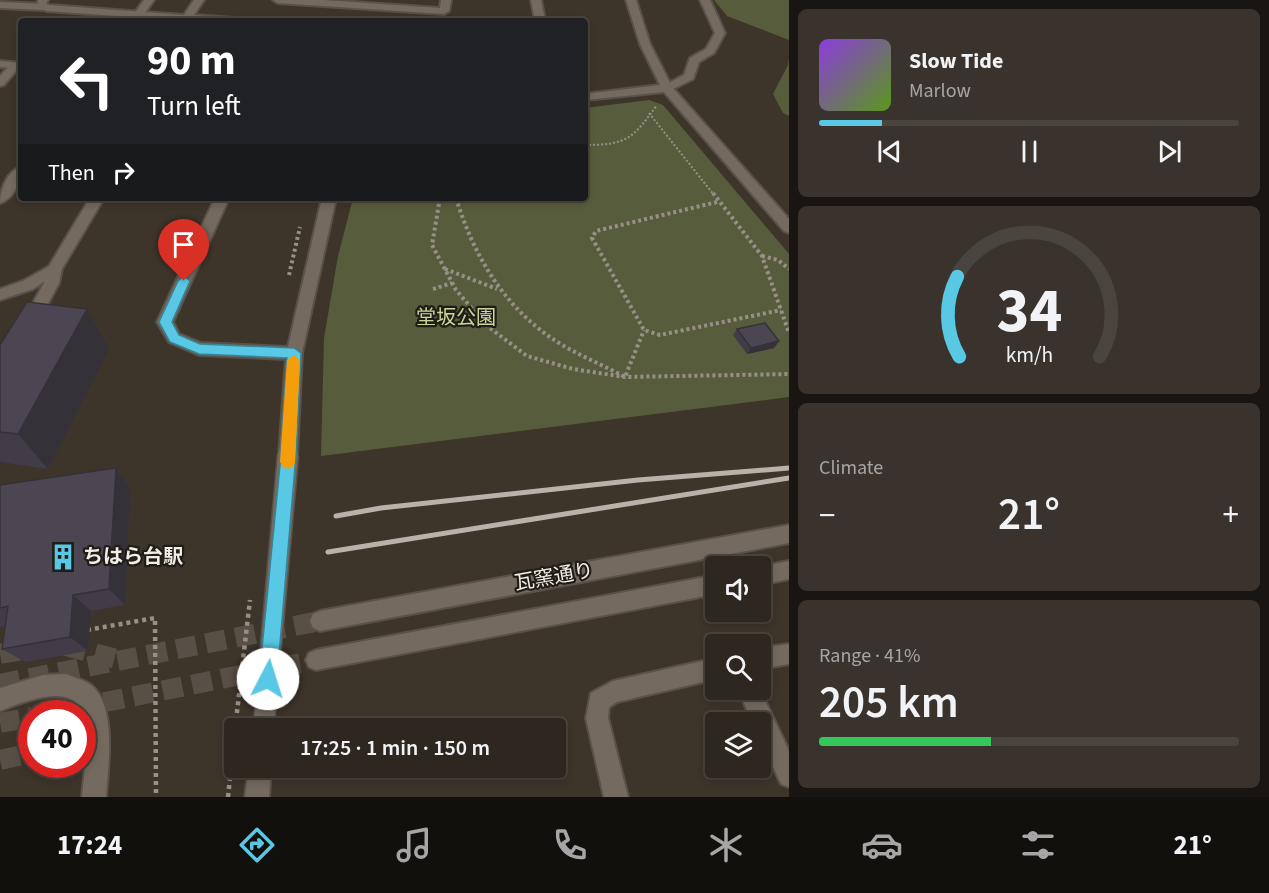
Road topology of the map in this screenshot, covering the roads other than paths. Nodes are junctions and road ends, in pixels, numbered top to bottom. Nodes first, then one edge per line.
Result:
1 (105, 0) edge
2 (149, 0) edge
3 (199, 0) edge
4 (278, 0) edge
5 (283, 0) edge
6 (446, 0) edge
7 (536, 0) edge
8 (631, 0) edge
9 (705, 0) edge
10 (43, 3) edge
11 (365, 3) edge
12 (0, 4) edge
13 (97, 11) junction
14 (136, 18) edge
15 (187, 18) joint
16 (539, 18) edge
17 (0, 64) edge
18 (18, 66) edge
19 (0, 83) edge
20 (668, 88) junction
21 (588, 97) edge
22 (18, 175) edge
23 (0, 199) edge
24 (95, 201) edge
25 (221, 201) edge
26 (328, 201) edge
27 (789, 228) edge
28 (55, 268) junction
29 (0, 295) edge
30 (26, 332) edge
31 (294, 353) junction
32 (789, 534) edge
33 (789, 570) edge
34 (771, 574) edge
35 (705, 586) edge
36 (320, 621) tunnel mouth
37 (789, 654) edge
38 (771, 657) edge
39 (316, 660) tunnel mouth
40 (705, 671) edge
41 (0, 700) edge
42 (754, 700) edge
43 (264, 718) edge
44 (789, 776) edge
45 (259, 778) edge
46 (94, 797) edge
47 (257, 797) edge
48 (616, 797) edge

1 - 13 street
2 - 14 street
3 - 15 street
4 - 5 street
5 - 11 street
6 - 11 street
7 - 16 street
8 - 20 street
9 - 20 street
10 - 12 street
10 - 13 street
13 - 14 street
14 - 15 street
17 - 18 street
18 - 19 street
20 - 21 street
20 - 27 street
22 - 23 street
24 - 28 street
25 - 31 street
26 - 31 street
28 - 29 street
28 - 30 street
31 - 43 street, bridge
32 - 36 street, 瓦窯通り
33 - 34 street
35 - 39 street, 瓦窯通り
37 - 38 street
40 - 48 street
41 - 46 street
42 - 44 street
45 - 47 street

